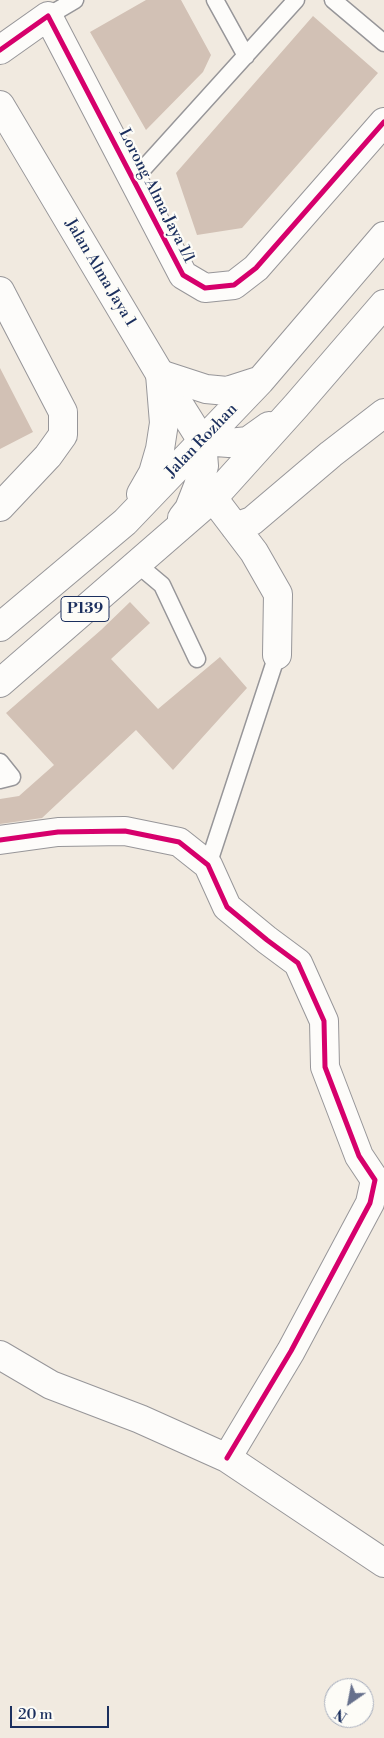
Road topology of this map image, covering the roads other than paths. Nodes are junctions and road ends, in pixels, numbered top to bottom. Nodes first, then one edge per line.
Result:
1 (75, 0) edge
2 (215, 0) edge
3 (296, 0) edge
4 (333, 0) edge
5 (48, 16) junction
6 (384, 43) edge
7 (0, 50) edge
8 (246, 56) junction
9 (0, 105) edge
10 (384, 122) edge
11 (134, 179) junction
12 (384, 236) edge
13 (0, 291) edge
14 (384, 304) edge
15 (160, 374) junction
16 (260, 381) junction
17 (296, 406) junction
18 (384, 413) edge
19 (202, 441) junction
20 (213, 498) junction
21 (0, 507) edge
22 (126, 522) junction
23 (235, 527) junction
24 (169, 535) junction
25 (136, 564) junction
26 (0, 627) edge
27 (277, 655) joint
28 (197, 659) dead end
29 (0, 683) edge
30 (0, 762) edge
31 (0, 780) edge
32 (0, 840) edge
33 (208, 864) junction
34 (0, 1355) edge
35 (227, 1458) junction
36 (384, 1563) edge

1 - 5 lane
2 - 8 lane
3 - 8 lane
4 - 6 lane
5 - 7 street
5 - 11 street, Lorong Alma Jaya 1/1
8 - 11 lane
9 - 15 street, Jalan Alma Jaya 1
10 - 11 street, Lorong Alma Jaya 1/1
12 - 16 street, Jalan Rozhan / P139
13 - 21 street
14 - 17 street, P139
15 - 16 street
15 - 19 street, Jalan Alma Jaya 1
15 - 22 street
16 - 19 street, Jalan Rozhan / P139
17 - 19 street
17 - 20 street, P139
18 - 23 street
19 - 22 street, Jalan Rozhan / P139
19 - 24 street
20 - 23 street
20 - 24 street, P139
22 - 26 street, Jalan Rozhan / P139
23 - 27 street
24 - 25 street, P139
25 - 28 lane
25 - 29 street, P139
27 - 33 lane
30 - 31 lane
32 - 33 street
33 - 35 street
34 - 35 street
35 - 36 street

